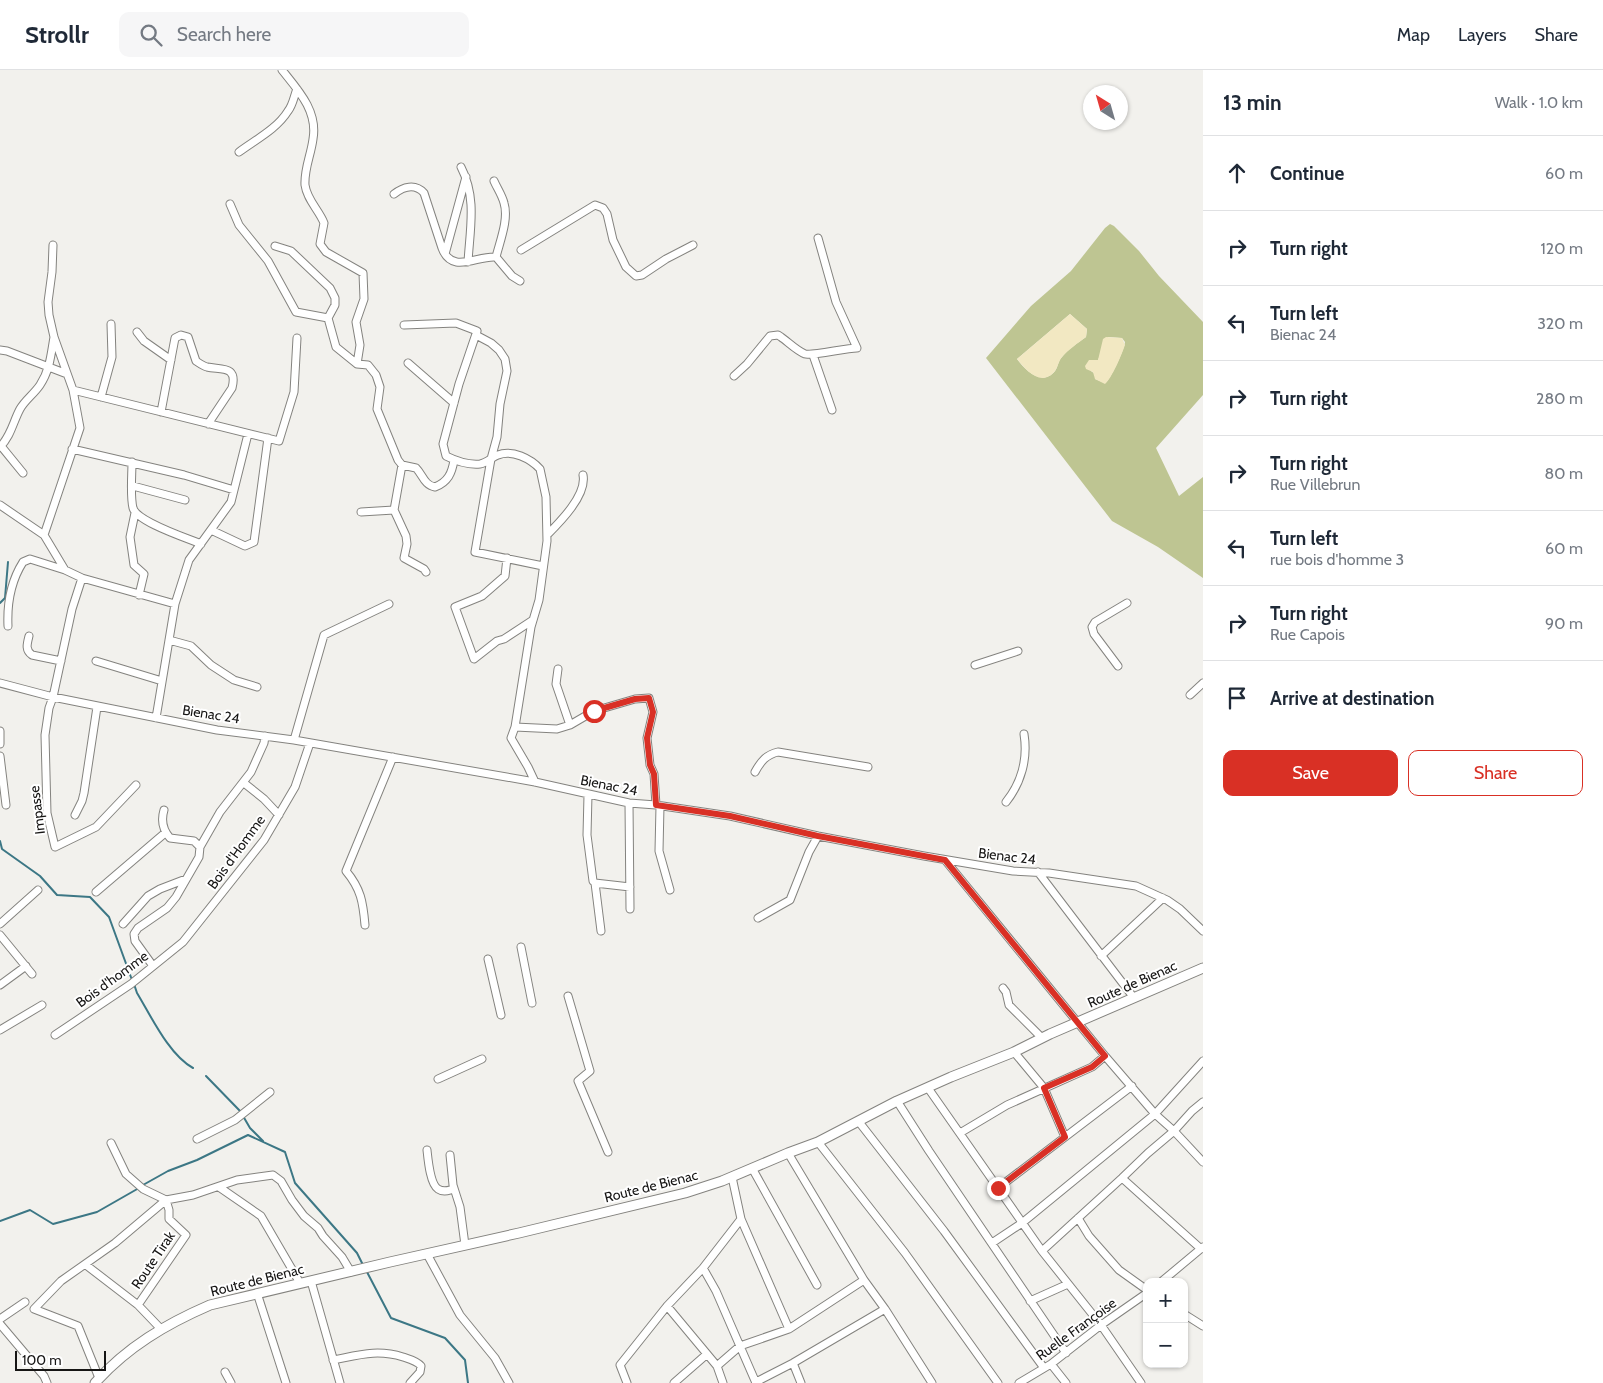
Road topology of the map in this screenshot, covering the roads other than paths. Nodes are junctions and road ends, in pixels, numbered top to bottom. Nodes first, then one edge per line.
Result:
1 (282, 70) edge
2 (297, 89) junction
3 (239, 152) dead end
4 (461, 167) dead end
5 (466, 177) junction
6 (494, 181) dead end
7 (394, 194) dead end
8 (230, 204) dead end
9 (818, 238) dead end
10 (53, 245) dead end
11 (693, 245) dead end
12 (275, 246) dead end
13 (521, 250) dead end
14 (444, 255) junction
15 (496, 257) junction
16 (468, 262) junction
17 (520, 281) dead end
18 (328, 318) junction
19 (111, 324) dead end
20 (404, 325) dead end
21 (137, 332) dead end
22 (476, 335) junction
23 (54, 337) junction
24 (297, 338) dead end
25 (0, 350) edge
26 (813, 355) junction
27 (171, 360) junction
28 (408, 363) dead end
29 (357, 364) junction
30 (49, 368) junction
31 (67, 374) junction
32 (734, 376) dead end
33 (72, 390) junction
34 (101, 397) junction
35 (454, 403) junction
36 (832, 410) dead end
37 (161, 412) junction
38 (208, 424) junction
39 (248, 434) junction
40 (268, 438) junction
41 (0, 446) edge
42 (72, 449) junction
43 (491, 459) junction
44 (454, 460) junction
45 (132, 462) junction
46 (402, 465) junction
47 (23, 473) dead end
48 (583, 475) dead end
49 (133, 486) junction
50 (234, 490) junction
51 (185, 500) dead end
52 (0, 504) edge
53 (394, 510) junction
54 (361, 512) dead end
55 (135, 513) junction
56 (210, 530) junction
57 (44, 535) junction
58 (547, 536) junction
59 (201, 544) junction
60 (507, 558) junction
61 (543, 566) junction
62 (65, 570) junction
63 (426, 572) dead end
64 (82, 578) junction
65 (139, 595) junction
66 (1127, 603) dead end
67 (175, 604) junction
68 (389, 604) dead end
69 (533, 620) junction
70 (8, 626) dead end
71 (29, 636) dead end
72 (169, 640) junction
73 (1018, 651) dead end
74 (61, 661) junction
75 (96, 661) dead end
76 (975, 666) dead end
77 (1118, 666) dead end
78 (558, 669) dead end
79 (162, 681) junction
80 (0, 683) edge
81 (1203, 683) edge
82 (257, 687) dead end
83 (1190, 694) dead end
84 (53, 697) junction
85 (96, 707) junction
86 (156, 718) junction
87 (570, 725) junction
88 (515, 727) junction
89 (0, 731) edge
90 (1024, 734) dead end
91 (265, 736) junction
92 (294, 740) junction
93 (310, 743) junction
94 (0, 744) edge
95 (0, 756) edge
96 (393, 758) junction
97 (868, 767) dead end
98 (756, 772) dead end
99 (535, 782) junction
100 (244, 783) junction
101 (136, 785) dead end
102 (588, 795) junction
103 (1006, 802) dead end
104 (629, 803) junction
105 (6, 805) dead end
106 (658, 806) junction
107 (164, 810) dead end
108 (279, 814) junction
109 (75, 815) dead end
110 (165, 833) junction
111 (818, 836) junction
112 (200, 847) junction
113 (945, 860) junction
114 (1038, 872) junction
115 (186, 879) junction
116 (595, 883) junction
117 (630, 888) junction
118 (38, 890) dead end
119 (670, 890) dead end
120 (96, 892) dead end
121 (1163, 898) junction
122 (630, 909) dead end
123 (758, 918) dead end
124 (0, 924) edge
125 (123, 924) dead end
126 (365, 925) dead end
127 (601, 931) dead end
128 (1203, 931) edge
129 (0, 935) edge
130 (183, 942) joint
131 (522, 947) dead end
132 (1101, 956) junction
133 (488, 959) dead end
134 (26, 966) junction
135 (153, 966) junction
136 (1203, 968) edge
137 (32, 974) dead end
138 (0, 985) edge
139 (1003, 988) dead end
140 (568, 996) dead end
141 (1134, 998) junction
142 (532, 1003) dead end
143 (42, 1005) dead end
144 (502, 1016) dead end
145 (1078, 1022) junction
146 (0, 1030) edge
147 (55, 1035) dead end
148 (1042, 1038) junction
149 (1014, 1052) junction
150 (1105, 1056) junction
151 (482, 1059) dead end
152 (1203, 1061) edge
153 (438, 1079) dead end
154 (1132, 1086) junction
155 (928, 1088) junction
156 (1044, 1088) junction
157 (270, 1092) dead end
158 (897, 1101) junction
159 (1203, 1102) edge
160 (1155, 1114) junction
161 (859, 1122) junction
162 (1174, 1131) junction
163 (960, 1133) junction
164 (1065, 1137) junction
165 (197, 1139) dead end
166 (818, 1142) junction
167 (111, 1143) dead end
168 (427, 1150) dead end
169 (608, 1152) dead end
170 (788, 1153) junction
171 (450, 1155) dead end
172 (1203, 1162) edge
173 (752, 1168) junction
174 (732, 1177) junction
175 (1122, 1178) junction
176 (219, 1187) junction
177 (998, 1188) junction
178 (454, 1189) junction
179 (166, 1200) junction
180 (1078, 1218) junction
181 (741, 1219) junction
182 (1022, 1223) junction
183 (992, 1243) junction
184 (464, 1245) junction
185 (1202, 1248) edge
186 (1042, 1251) junction
187 (427, 1254) junction
188 (86, 1265) junction
189 (702, 1268) junction
190 (354, 1271) junction
191 (1166, 1278) edge
192 (312, 1280) junction
193 (864, 1280) junction
194 (300, 1283) junction
195 (1068, 1284) junction
196 (817, 1285) dead end
197 (1143, 1289) edge
198 (257, 1293) junction
199 (1143, 1295) edge
200 (1030, 1301) junction
201 (25, 1302) dead end
202 (138, 1305) junction
203 (667, 1306) junction
204 (885, 1309) junction
205 (1188, 1317) edge
206 (0, 1319) edge
207 (0, 1324) edge
208 (1101, 1325) junction
209 (1203, 1326) edge
210 (161, 1329) junction
211 (788, 1329) junction
212 (740, 1346) junction
213 (1066, 1353) junction
214 (708, 1354) junction
215 (333, 1360) junction
216 (793, 1364) junction
217 (1051, 1364) junction
218 (717, 1366) junction
219 (1044, 1368) junction
220 (225, 1372) dead end
221 (97, 1381) edge
222 (756, 1382) edge
223 (47, 1383) edge
224 (231, 1383) edge
225 (286, 1383) edge
226 (340, 1383) edge
227 (410, 1383) edge
228 (509, 1383) edge
229 (628, 1383) edge
230 (674, 1383) edge
231 (723, 1383) edge
232 (801, 1383) edge
233 (932, 1383) edge
234 (998, 1383) edge
235 (1019, 1383) edge
236 (1066, 1383) edge
237 (1141, 1383) edge

1 - 2 street
2 - 3 street
2 - 29 street
4 - 5 street
5 - 14 street
5 - 16 street
6 - 15 street
7 - 14 street
8 - 18 street
9 - 26 street
10 - 23 street
11 - 13 street
12 - 18 street
14 - 16 street
15 - 16 street
15 - 17 street
18 - 29 street
19 - 34 street
20 - 22 street
21 - 27 street
22 - 35 street
22 - 43 street
23 - 30 street
23 - 31 street
24 - 40 street
25 - 30 street
26 - 32 street
26 - 36 street
27 - 37 street
27 - 38 street
28 - 35 street
29 - 46 street
30 - 31 street
30 - 41 street
31 - 33 street
33 - 34 street
33 - 42 street
34 - 37 street
35 - 44 street
37 - 38 street
38 - 39 street
39 - 40 street
39 - 50 street
40 - 56 street
41 - 47 street
42 - 45 street
42 - 57 street
43 - 44 street
43 - 58 street
43 - 60 street
44 - 46 street
45 - 49 street
45 - 50 street
46 - 53 street
48 - 58 street
49 - 51 street
49 - 55 street
50 - 56 street
52 - 57 street
53 - 54 street
53 - 63 street
55 - 59 street
55 - 65 street
56 - 59 street
57 - 62 street
58 - 61 street
59 - 67 street
60 - 61 street
60 - 69 street
61 - 69 street
62 - 64 street
62 - 70 street
64 - 65 street
64 - 74 street
65 - 67 street
66 - 77 street
67 - 72 street
68 - 92 street
69 - 88 street
71 - 74 street
72 - 79 street
72 - 82 street
73 - 76 street
74 - 84 street
75 - 79 street
78 - 87 street
79 - 86 street
80 - 84 street, Bienac 24
81 - 83 street
84 - 85 street, Bienac 24
84 - 101 street, Impasse
85 - 86 street, Bienac 24
85 - 109 street
86 - 91 street, Bienac 24
87 - 88 street
87 - 106 street
88 - 99 street
89 - 94 street
90 - 103 street
91 - 92 street, Bienac 24
91 - 100 street
92 - 93 street, Bienac 24
93 - 96 street, Bienac 24
93 - 108 street, Bois d'Homme
95 - 105 street
96 - 99 street, Bienac 24
96 - 126 street
97 - 98 street
99 - 102 street, Bienac 24
100 - 108 street
100 - 112 street
102 - 104 street, Bienac 24
102 - 116 street
104 - 106 street, Bienac 24
104 - 117 street
106 - 111 street, Bienac 24
106 - 119 street
107 - 110 street
108 - 130 street, Bois d'Homme
110 - 112 street
110 - 120 street
111 - 113 street, Bienac 24
111 - 123 street
112 - 115 street
113 - 114 street, Bienac 24
113 - 145 street
114 - 121 street, Bienac 24
114 - 132 street
115 - 125 street
115 - 135 street
116 - 117 street
116 - 127 street
117 - 122 street
118 - 124 street
121 - 128 street, Bienac 24
121 - 132 street
129 - 134 street
130 - 135 street, Bois d'homme
131 - 142 street
132 - 141 street
133 - 144 street
134 - 137 street
134 - 138 street
135 - 147 street, Bois d'homme
136 - 141 main road, Route de Bienac
139 - 148 street
140 - 169 street
141 - 145 main road, Route de Bienac
143 - 146 street
145 - 148 main road, Route de Bienac
145 - 150 street
148 - 149 main road, Route de Bienac
149 - 155 main road, Route de Bienac
149 - 156 street
150 - 154 street
150 - 156 street
151 - 153 street
152 - 160 street
154 - 160 street
154 - 164 street
155 - 158 main road, Route de Bienac
155 - 163 street
156 - 163 street
156 - 164 street
157 - 165 street
158 - 161 main road, Route de Bienac
158 - 183 street
159 - 162 street
160 - 162 street
160 - 182 street
161 - 166 main road, Route de Bienac
161 - 219 street
162 - 172 street
162 - 175 street
163 - 177 street
164 - 177 street
166 - 170 main road, Route de Bienac
166 - 234 street
167 - 179 street
168 - 178 street
170 - 173 main road, Route de Bienac
170 - 193 street
171 - 178 street
173 - 174 main road, Route de Bienac
173 - 196 street
174 - 181 street
174 - 184 main road, Route de Bienac
175 - 180 street
175 - 185 street
176 - 179 street
176 - 190 street
176 - 194 street
177 - 182 street
178 - 184 street
179 - 188 street
179 - 202 street, Route Tirak
180 - 186 street
180 - 197 street
181 - 189 street
181 - 211 street
182 - 183 street
182 - 186 street
183 - 200 street
184 - 187 main road, Route de Bienac
185 - 191 street
186 - 195 street
187 - 190 main road, Route de Bienac
187 - 228 street
188 - 202 street
188 - 221 street
189 - 203 street
189 - 212 street
190 - 192 main road, Route de Bienac
192 - 194 main road, Route de Bienac
192 - 215 street
193 - 204 street
193 - 211 street
194 - 198 main road, Route de Bienac
195 - 200 street
195 - 208 street
198 - 210 main road, Route de Bienac
198 - 225 street
199 - 208 street, Ruelle Françoise
200 - 213 street
201 - 206 street
202 - 210 street
203 - 214 street
203 - 229 street
204 - 216 street
204 - 233 street
205 - 209 street
207 - 223 street
208 - 213 street, Ruelle Françoise
208 - 237 street
210 - 221 main road, Route de Bienac
211 - 212 street
212 - 218 street
212 - 222 street
213 - 217 street, Ruelle Françoise
214 - 218 street
214 - 230 street
215 - 226 street
215 - 227 street
216 - 222 street
216 - 232 street
217 - 219 street, Ruelle Françoise
217 - 236 street
218 - 231 street
219 - 235 street, Ruelle Françoise
220 - 224 street

